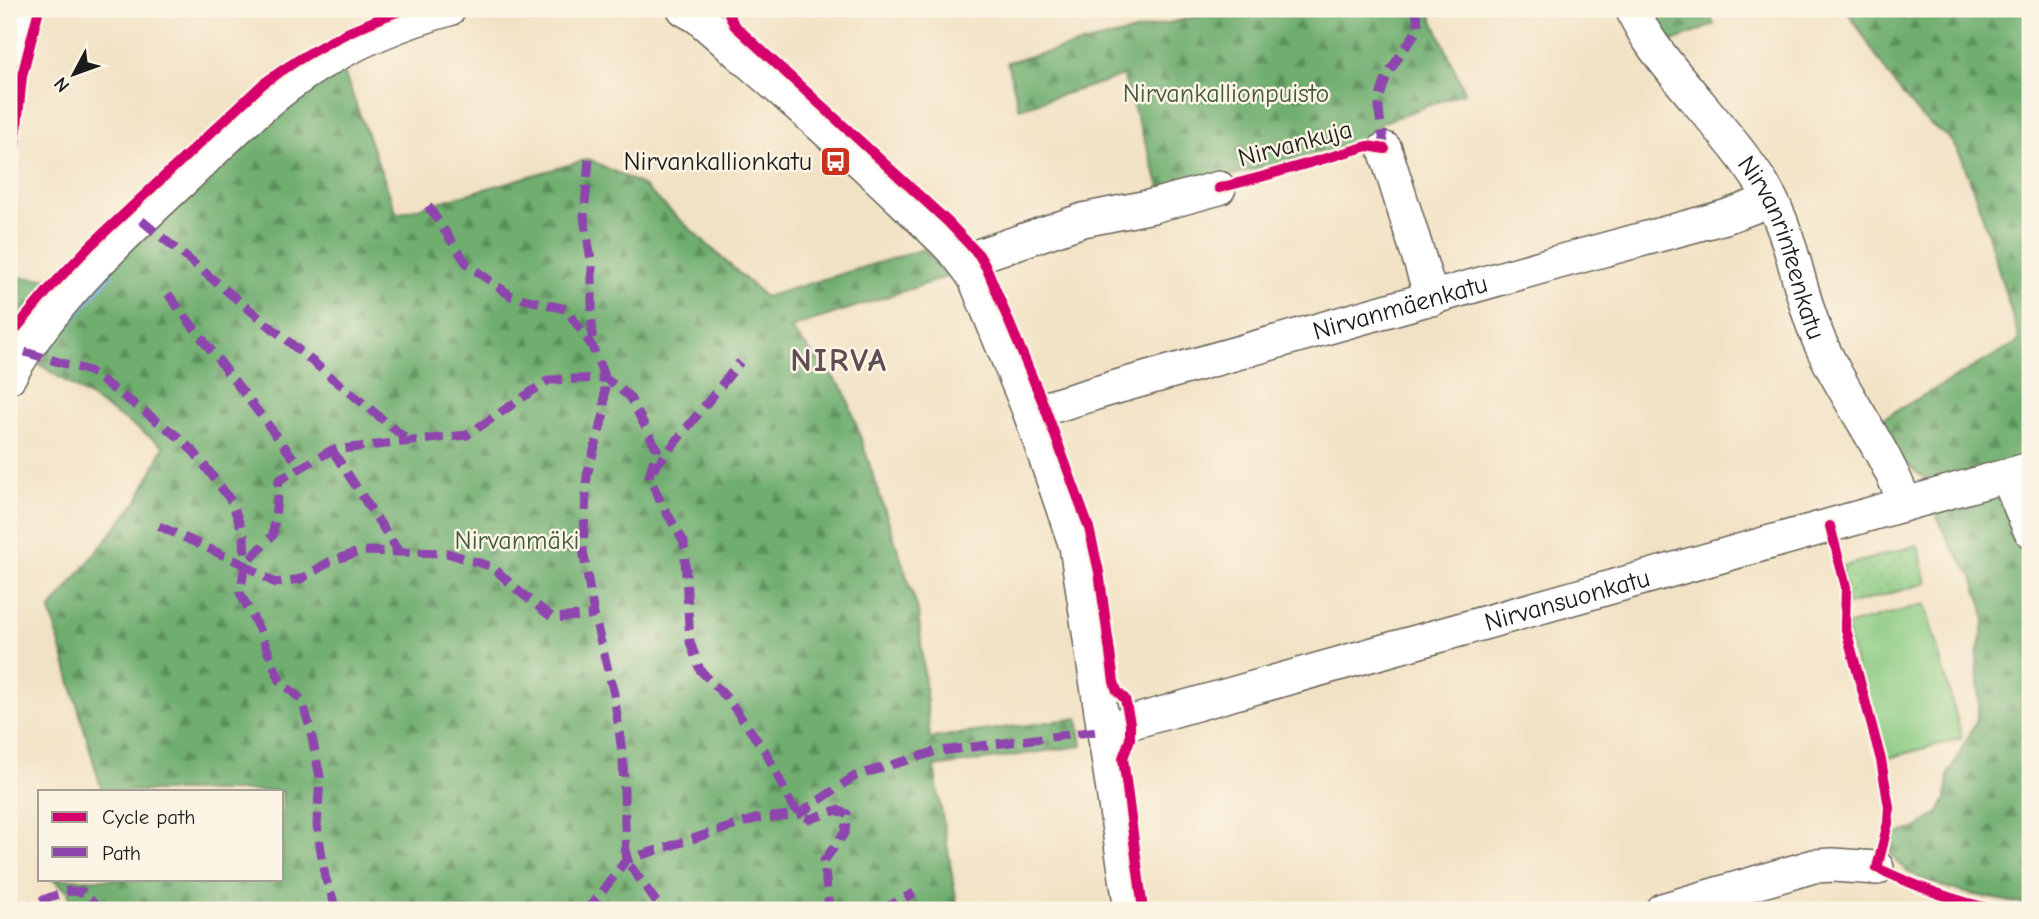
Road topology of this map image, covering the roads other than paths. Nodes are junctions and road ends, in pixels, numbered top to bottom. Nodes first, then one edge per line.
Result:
1 (15, 9) edge
2 (1632, 9) edge
3 (434, 11) edge
4 (696, 12) edge
5 (9, 49) edge
6 (1385, 149) dead end
7 (1219, 187) dead end
8 (1771, 200) junction
9 (962, 261) junction
10 (1432, 299) junction
11 (9, 374) edge
12 (1030, 414) junction
13 (2019, 473) edge
14 (1905, 504) junction
15 (2030, 530) edge
16 (1104, 730) junction
17 (1877, 868) dead end
18 (1130, 910) edge
19 (1662, 910) edge

1 - 5 street
2 - 8 street, Nirvanrinteenkatu
3 - 11 street
4 - 9 street
6 - 10 street, Nirvankuja
7 - 9 street, Nirvankuja
8 - 10 street, Nirvanmäenkatu
8 - 14 street, Nirvanrinteenkatu
9 - 12 street
10 - 12 street, Nirvanmäenkatu
12 - 16 street
13 - 14 street, Nirvansuonkatu
13 - 15 street
14 - 16 street, Nirvansuonkatu
16 - 18 street
17 - 19 street

